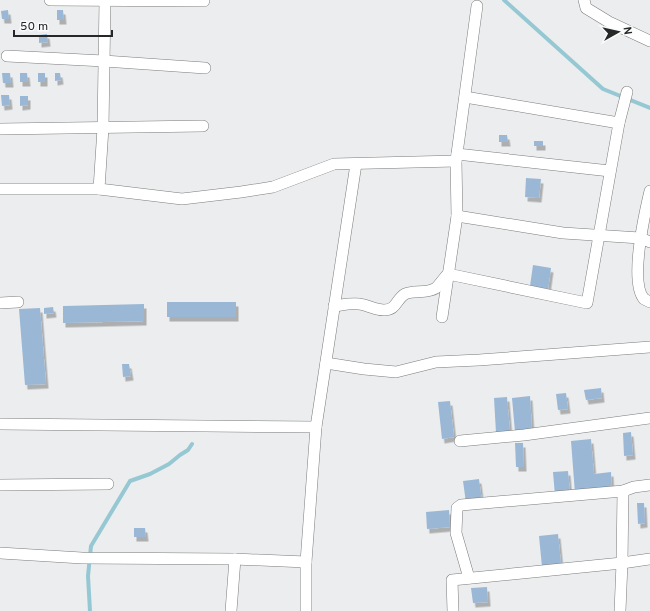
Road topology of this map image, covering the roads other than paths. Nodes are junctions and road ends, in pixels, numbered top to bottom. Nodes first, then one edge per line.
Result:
1 (50, 0) edge
2 (105, 0) edge
3 (584, 0) edge
4 (204, 1) edge
5 (477, 6) dead end
6 (650, 41) edge
7 (7, 56) dead end
8 (104, 61) junction
9 (205, 68) dead end
10 (627, 92) dead end
11 (465, 97) junction
12 (619, 122) junction
13 (203, 126) dead end
14 (103, 128) junction
15 (0, 129) edge
16 (456, 158) junction
17 (356, 164) junction
18 (610, 171) junction
19 (0, 189) edge
20 (99, 189) junction
21 (650, 191) edge
22 (457, 216) junction
23 (599, 236) junction
24 (645, 240) edge
25 (448, 274) junction
26 (18, 302) dead end
27 (650, 302) edge
28 (0, 303) edge
29 (334, 306) junction
30 (442, 317) dead end
31 (650, 347) edge
32 (326, 363) junction
33 (650, 418) edge
34 (0, 424) edge
35 (316, 427) junction
36 (460, 441) dead end
37 (108, 484) dead end
38 (0, 485) edge
39 (650, 485) edge
40 (623, 491) junction
41 (0, 553) edge
42 (235, 558) junction
43 (650, 559) edge
44 (306, 562) junction
45 (622, 563) junction
46 (469, 578) junction
47 (231, 611) edge
48 (306, 611) edge
49 (453, 611) edge
50 (620, 611) edge

1 - 2 street
2 - 4 street
2 - 8 street
3 - 6 street
5 - 11 street
7 - 8 street
8 - 9 street
8 - 14 street
10 - 12 street
11 - 12 street
11 - 16 street
12 - 18 street
13 - 14 street
14 - 15 street
14 - 20 street
16 - 17 street
16 - 18 street
16 - 22 street
17 - 20 street
17 - 29 street
18 - 23 street
19 - 20 street
21 - 24 street
22 - 23 street
22 - 25 street
23 - 24 street
23 - 25 street
24 - 27 street
25 - 29 street
25 - 30 street
26 - 28 street
29 - 32 street
31 - 32 street
32 - 35 street
33 - 36 street
34 - 35 street
35 - 44 street
37 - 38 street
39 - 40 street
40 - 45 street
40 - 46 street
41 - 42 street
42 - 44 street
42 - 47 street
43 - 45 street
44 - 48 street
45 - 46 street
45 - 50 street
46 - 49 street

